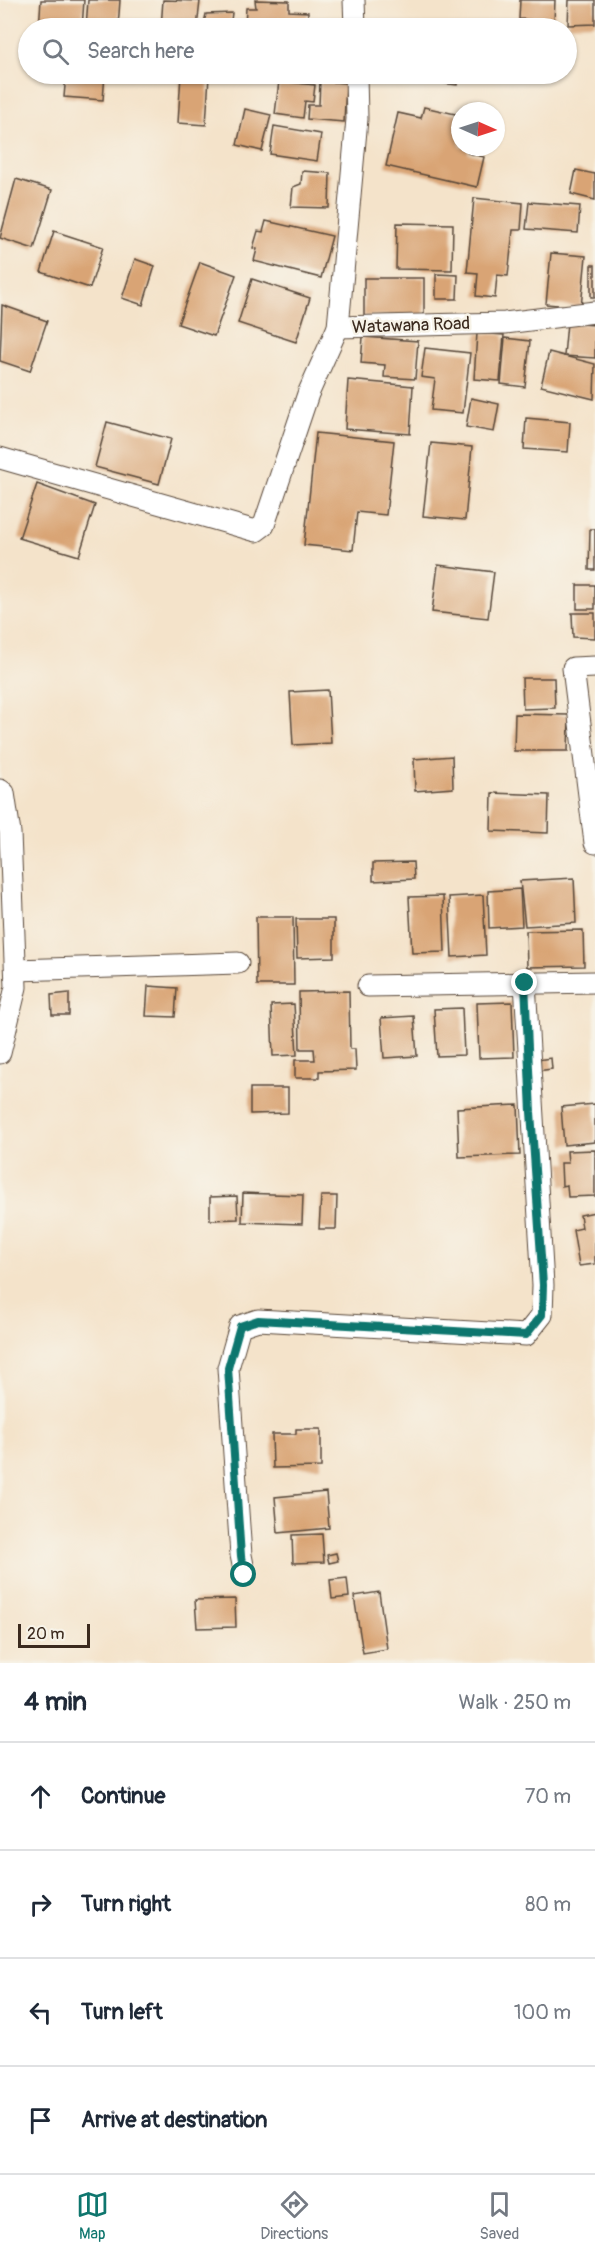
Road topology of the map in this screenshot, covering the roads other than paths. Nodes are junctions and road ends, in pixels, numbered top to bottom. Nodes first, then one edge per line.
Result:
1 (354, 0) edge
2 (355, 18) edge
3 (356, 84) edge
4 (595, 312) edge
5 (338, 327) junction
6 (0, 458) edge
7 (595, 667) edge
8 (0, 790) edge
9 (595, 843) edge
10 (238, 963) dead end
11 (16, 970) junction
12 (595, 982) edge
13 (525, 983) junction
14 (368, 986) dead end
15 (0, 1053) edge
16 (244, 1575) dead end

1 - 2 street
3 - 5 street, Watawana Road
4 - 5 street, Watawana Road
5 - 6 street
7 - 9 street
8 - 11 street
10 - 11 street
11 - 15 street
12 - 13 street
13 - 14 street
13 - 16 street

